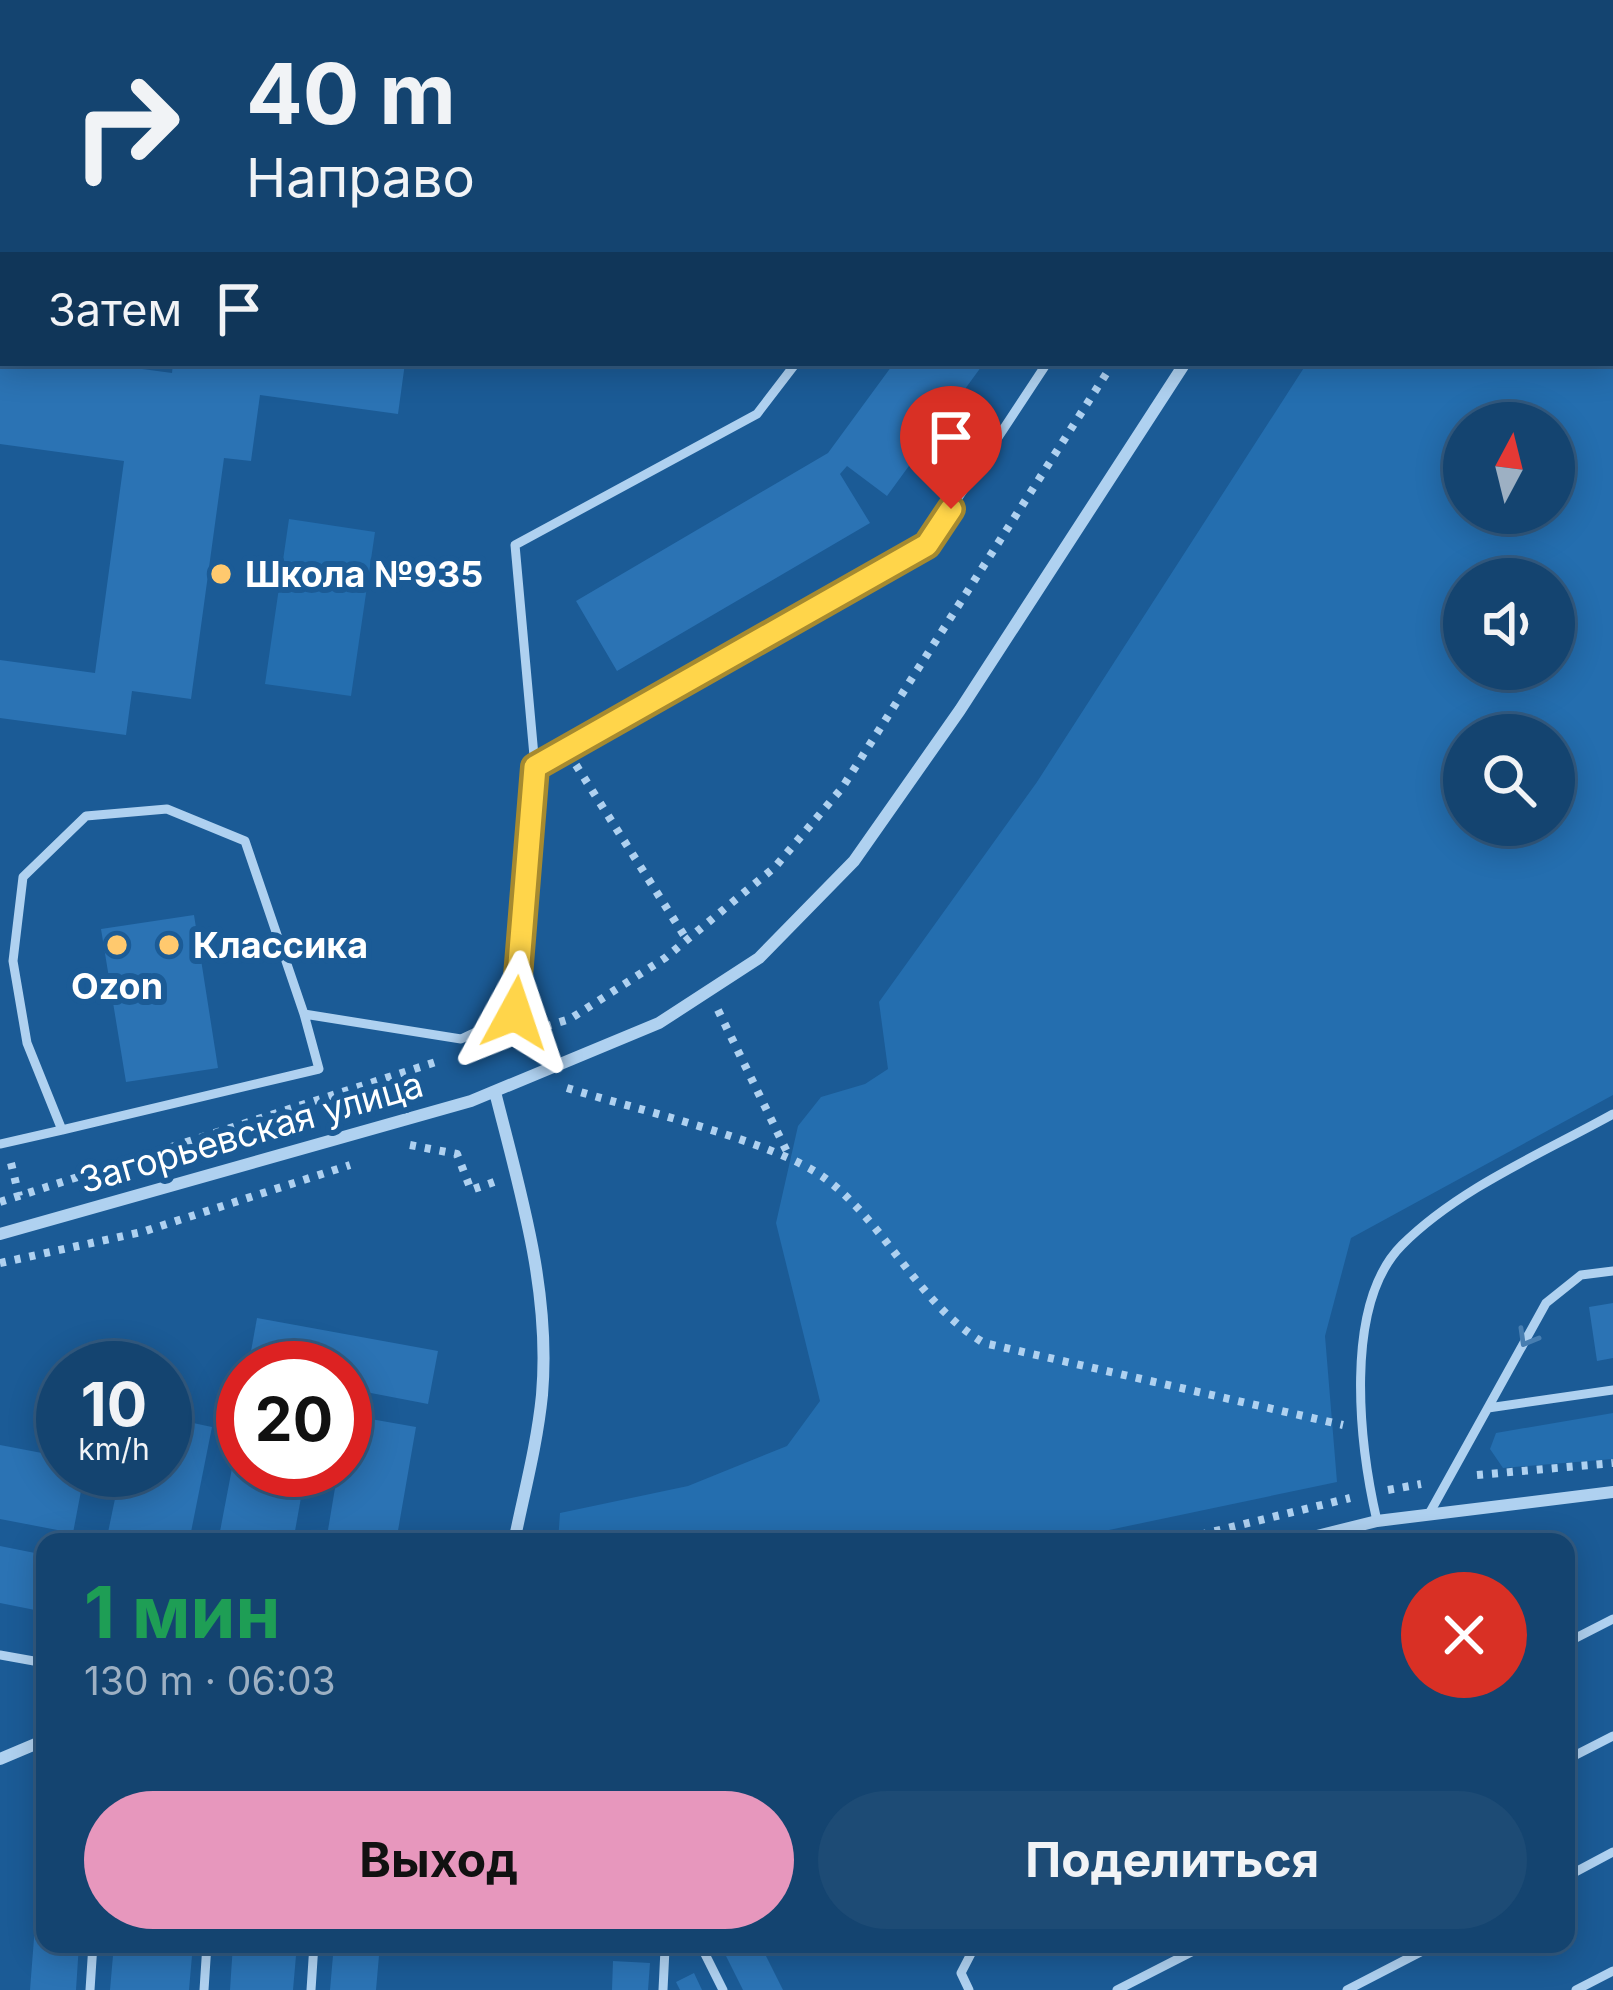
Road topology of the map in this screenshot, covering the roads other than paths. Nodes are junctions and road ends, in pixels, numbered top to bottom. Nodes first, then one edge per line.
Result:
1 (794, 366) edge
2 (1045, 366) edge
3 (1183, 366) edge
4 (535, 767) junction
5 (304, 1014) junction
6 (495, 1091) junction
7 (1613, 1114) edge
8 (62, 1130) junction
9 (3, 1144) edge
10 (0, 1234) edge
11 (1613, 1271) edge
12 (1613, 1390) edge
13 (1486, 1408) junction
14 (1613, 1492) edge
15 (1429, 1514) junction
16 (1377, 1521) junction
17 (516, 1533) edge
18 (1329, 1533) edge
19 (1613, 1619) edge
20 (1575, 1638) edge
21 (0, 1654) edge
22 (36, 1661) edge
23 (1613, 1736) edge
24 (36, 1744) edge
25 (1575, 1755) edge
26 (0, 1759) edge
27 (1613, 1852) edge
28 (1575, 1872) edge
29 (92, 1953) edge
30 (206, 1953) edge
31 (313, 1953) edge
32 (665, 1953) edge
33 (704, 1953) edge
34 (970, 1953) edge
35 (1189, 1953) edge
36 (1419, 1953) edge
37 (1613, 1971) edge
38 (90, 1990) edge
39 (204, 1990) edge
40 (311, 1990) edge
41 (663, 1990) edge
42 (723, 1990) edge
43 (969, 1990) edge
44 (1117, 1990) edge
45 (1347, 1990) edge
46 (1576, 1990) edge

1 - 4 lane
2 - 4 lane
3 - 6 street, Загорьевская улица
4 - 5 lane
5 - 8 lane
5 - 8 lane
6 - 10 street, Загорьевская улица
6 - 17 street
7 - 16 lane
8 - 9 lane
11 -> 13 lane
12 - 13 lane
13 - 15 lane
14 - 15 street
15 - 16 street
16 - 18 street
19 - 20 lane
21 - 22 lane
23 - 25 lane
24 - 26 street
27 - 28 lane
29 - 38 lane
30 - 39 lane
31 - 40 lane
32 - 41 lane
33 - 42 lane
34 - 43 lane
35 - 44 lane
36 - 45 lane
37 - 46 lane

